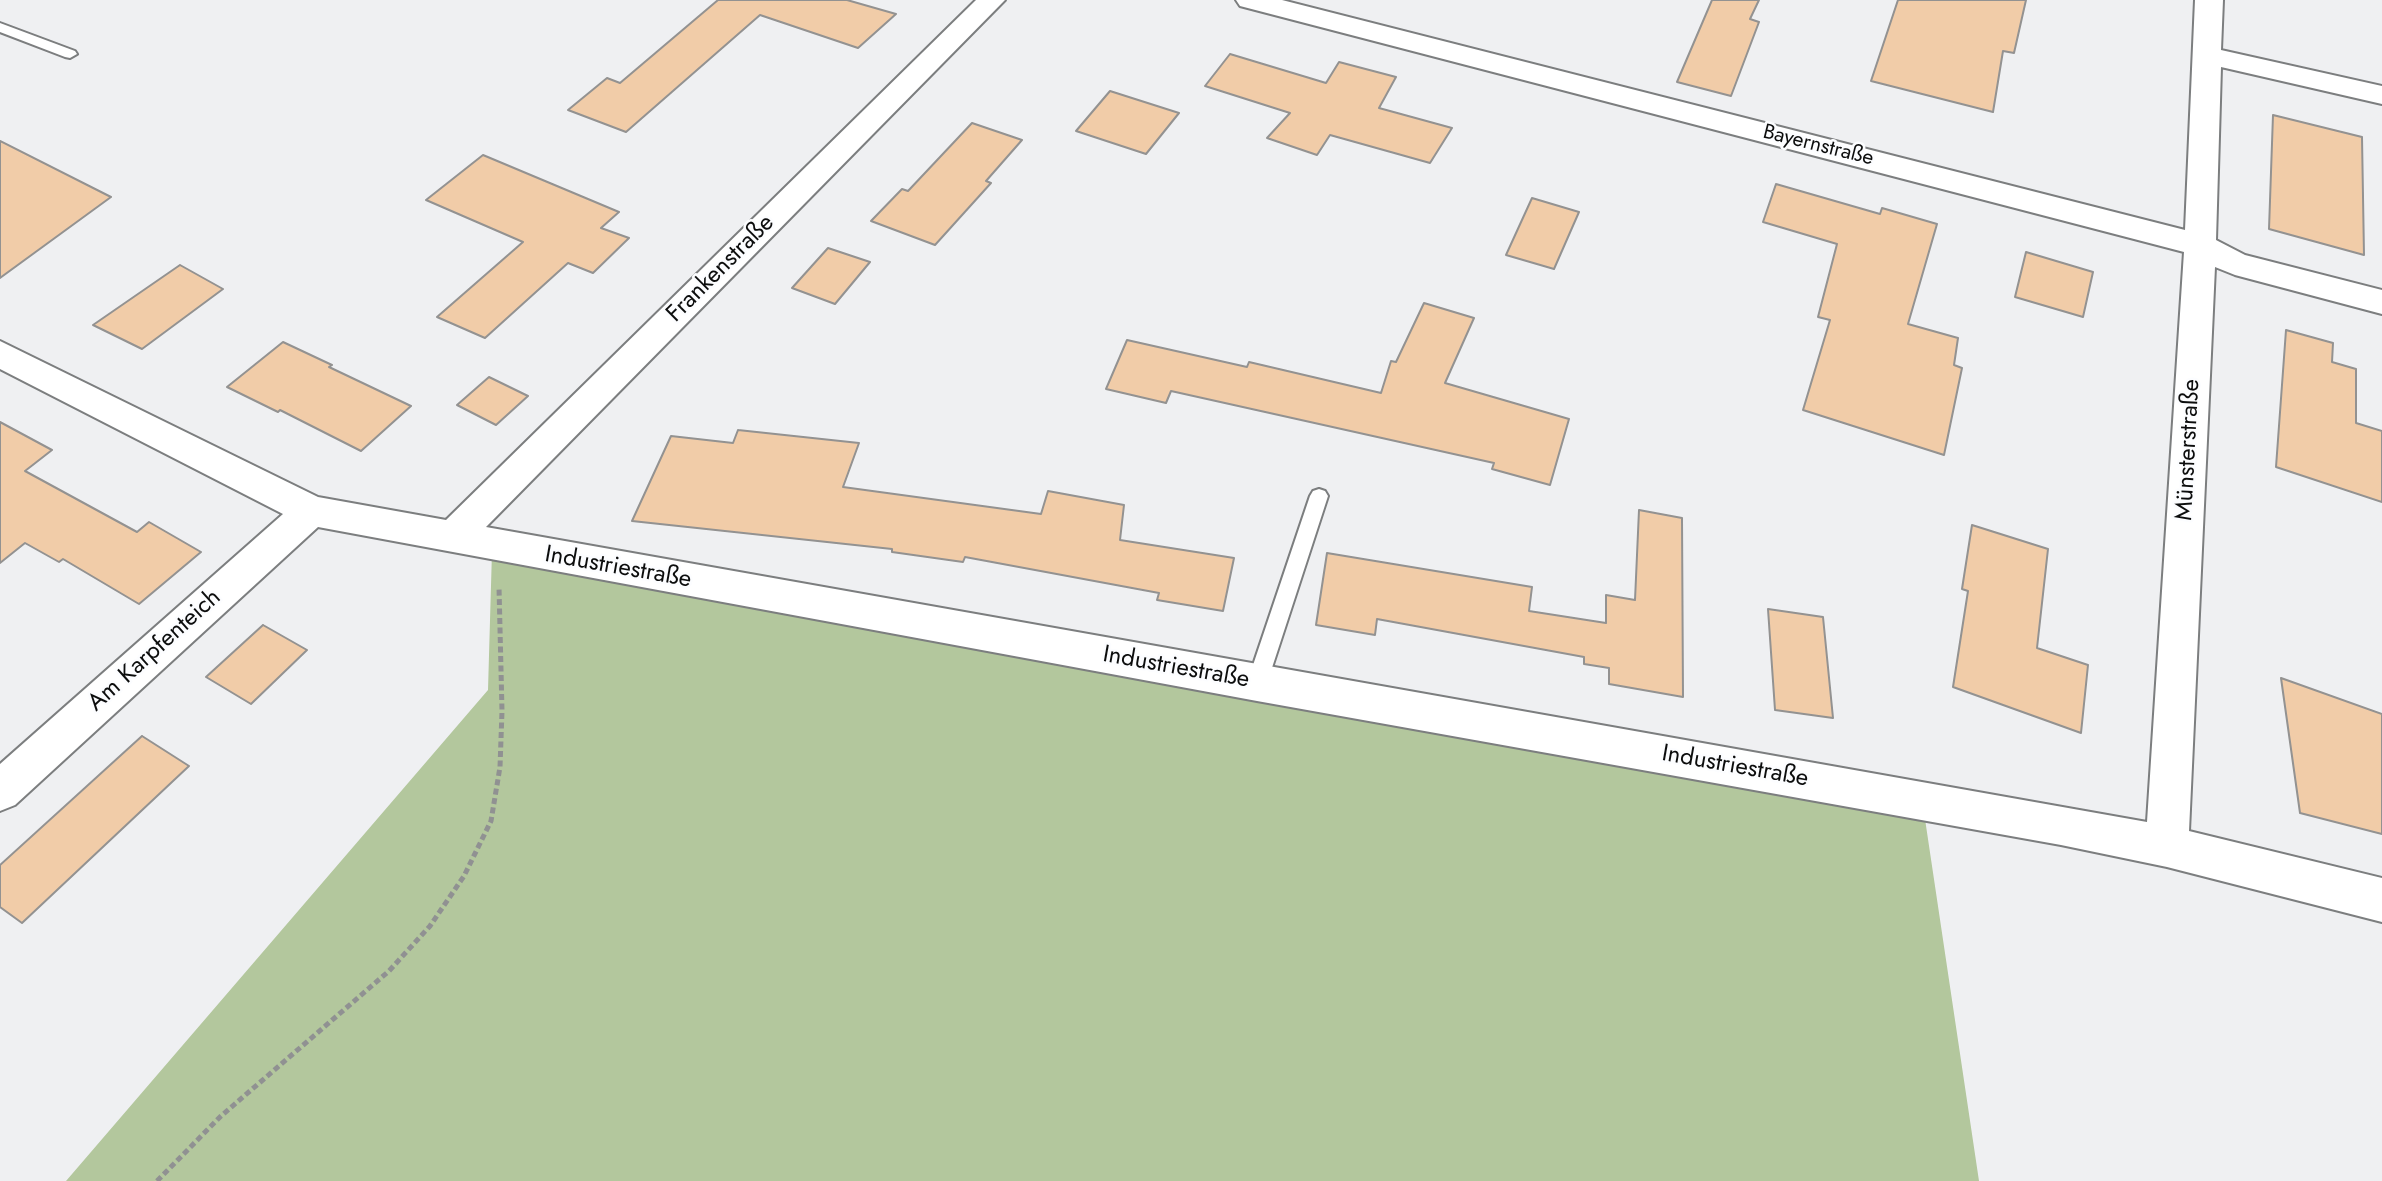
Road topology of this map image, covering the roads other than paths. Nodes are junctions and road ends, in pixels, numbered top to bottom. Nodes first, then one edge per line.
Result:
1 (1250, 0) edge
2 (2209, 0) edge
3 (978, 2) edge
4 (0, 27) edge
5 (70, 54) dead end
6 (2206, 55) junction
7 (2382, 95) edge
8 (2200, 245) junction
9 (2382, 302) edge
10 (0, 354) edge
11 (1319, 496) dead end
12 (311, 511) junction
13 (452, 538) junction
14 (1257, 683) junction
15 (0, 791) edge
16 (2167, 846) junction
17 (2382, 900) edge

1 - 8 street, Bayernstraße
2 - 6 street, Münsterstraße
3 - 13 street, Frankenstraße
4 - 5 lane
6 - 7 street
6 - 8 street, Münsterstraße
8 - 9 street, Bayernstraße
8 - 16 street, Münsterstraße
10 - 12 street, Industriestraße
11 - 14 lane
12 - 13 street, Industriestraße
12 - 15 street, Am Karpfenteich
13 - 14 street, Industriestraße
14 - 16 street, Industriestraße
16 - 17 street, Industriestraße

